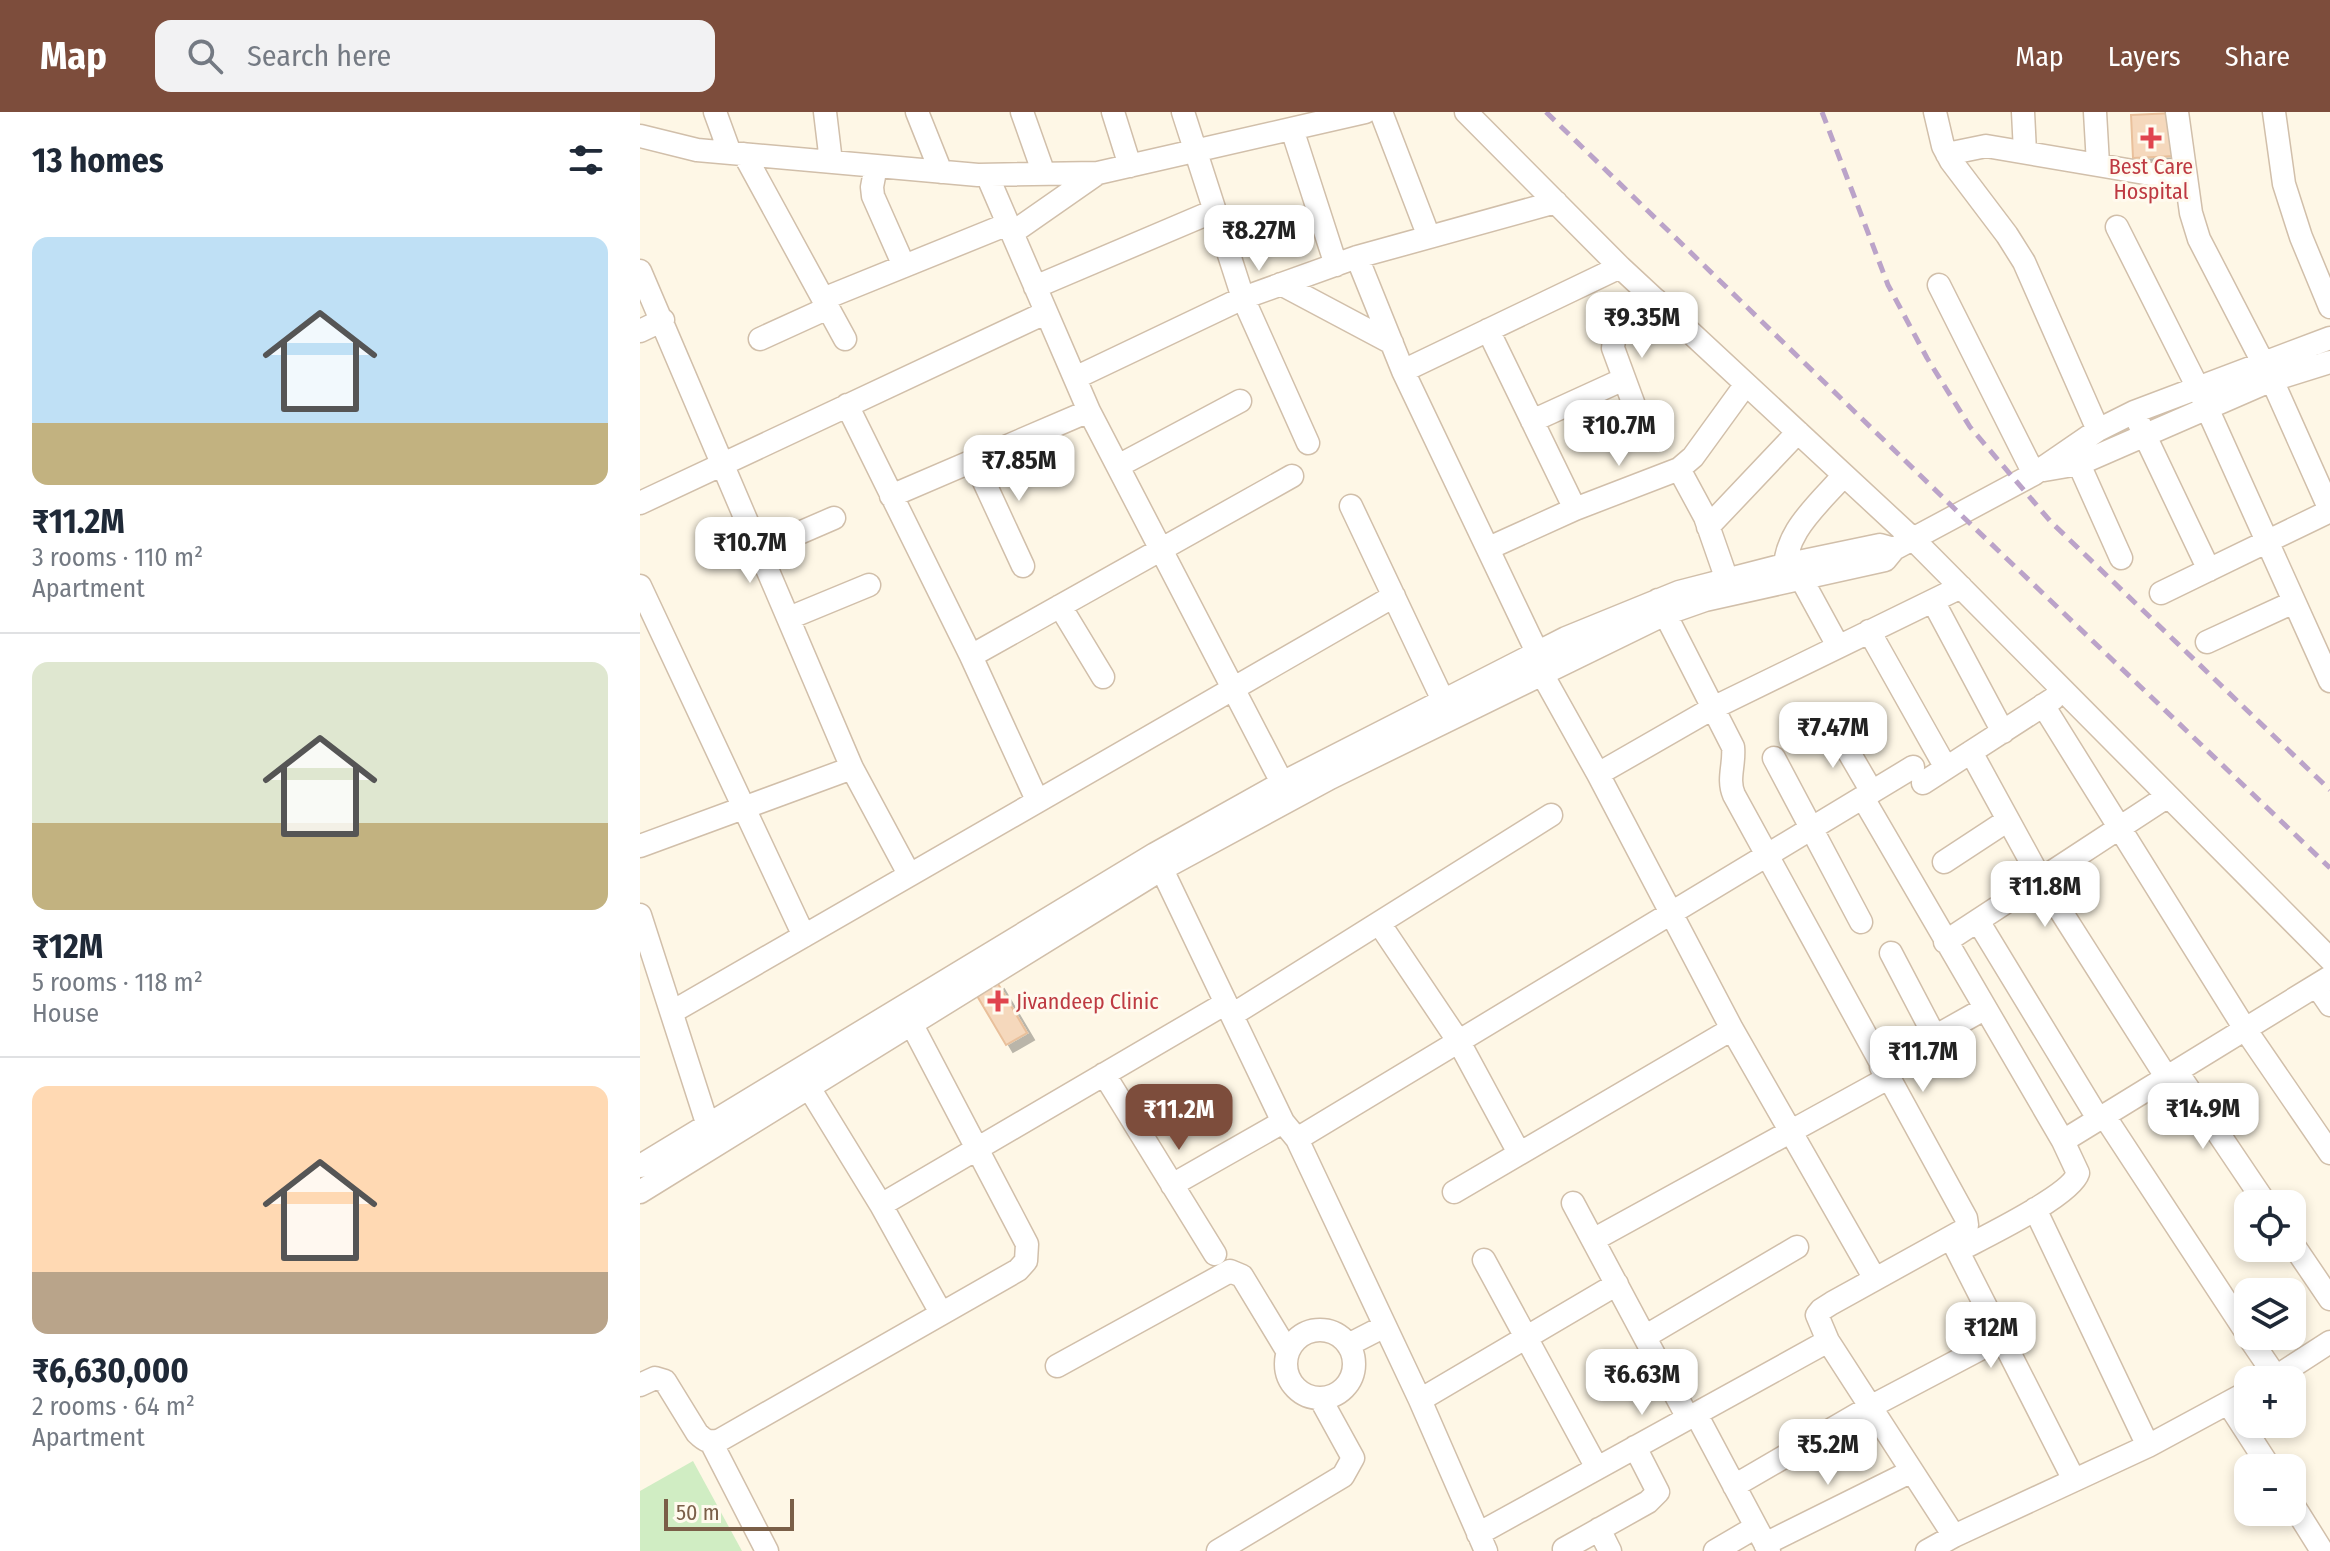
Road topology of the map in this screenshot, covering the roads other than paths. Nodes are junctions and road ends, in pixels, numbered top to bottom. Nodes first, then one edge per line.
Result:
1 (715, 112) edge
2 (825, 112) edge
3 (917, 112) edge
4 (1022, 112) edge
5 (1113, 112) edge
6 (1183, 112) edge
7 (1365, 112) edge
8 (1381, 112) edge
9 (1466, 112) edge
10 (1935, 112) edge
11 (2023, 112) edge
12 (2095, 112) edge
13 (2177, 112) edge
14 (2274, 112) edge
15 (1292, 129) junction
16 (640, 136) edge
17 (1194, 151) junction
18 (2025, 152) junction
19 (737, 154) junction
20 (1947, 154) junction
21 (831, 162) junction
22 (2098, 164) junction
23 (876, 166) junction
24 (1130, 166) junction
25 (941, 172) junction
26 (1098, 173) junction
27 (1044, 174) junction
28 (987, 175) junction
29 (2186, 180) junction
30 (1556, 202) junction
31 (1214, 211) junction
32 (2117, 227) dead end
33 (1010, 228) junction
34 (1429, 237) junction
35 (1347, 261) junction
36 (904, 266) junction
37 (1620, 267) junction
38 (640, 271) edge
39 (1281, 284) junction
40 (1939, 285) dead end
41 (1035, 287) junction
42 (1243, 298) junction
43 (1656, 300) junction
44 (825, 303) junction
45 (2330, 307) edge
46 (1045, 313) junction
47 (663, 320) junction
48 (1488, 330) junction
49 (640, 331) edge
50 (2330, 338) edge
51 (760, 339) dead end
52 (845, 339) dead end
53 (1392, 343) junction
54 (2330, 362) edge
55 (1403, 371) junction
56 (2268, 371) junction
57 (1075, 378) junction
58 (1624, 379) junction
59 (1746, 384) junction
60 (2202, 398) junction
61 (1240, 401) dead end
62 (847, 405) junction
63 (1089, 411) junction
64 (2134, 412) junction
65 (1532, 421) junction
66 (1641, 424) dead end
67 (2098, 430) junction
68 (1798, 432) junction
69 (2144, 434) junction
70 (1308, 443) dead end
71 (2075, 456) junction
72 (974, 460) junction
73 (723, 463) junction
74 (1118, 466) junction
75 (1679, 469) junction
76 (2037, 472) junction
77 (1844, 475) junction
78 (1292, 476) dead end
79 (891, 496) junction
80 (2328, 499) edge
81 (640, 503) edge
82 (1351, 506) dead end
83 (1575, 509) junction
84 (834, 518) dead end
85 (1708, 527) junction
86 (2266, 542) junction
87 (1903, 544) junction
88 (1489, 548) junction
89 (1162, 549) junction
90 (760, 550) junction
91 (2121, 558) dead end
92 (1023, 566) dead end
93 (2209, 570) junction
94 (1790, 576) junction
95 (1727, 580) junction
96 (869, 585) dead end
97 (640, 586) edge
98 (1961, 587) junction
99 (2161, 593) dead end
100 (1394, 596) junction
101 (1933, 601) junction
102 (2294, 602) junction
103 (1060, 606) junction
104 (1662, 607) junction
105 (789, 618) junction
106 (1869, 631) junction
107 (2207, 642) dead end
108 (1838, 646) junction
109 (971, 656) junction
110 (1537, 660) junction
111 (1103, 677) dead end
112 (2330, 681) edge
113 (1233, 687) junction
114 (2065, 691) junction
115 (2043, 705) junction
116 (1713, 708) junction
117 (1448, 709) junction
118 (1833, 725) dead end
119 (2003, 732) junction
120 (1971, 752) junction
121 (1774, 758) dead end
122 (852, 768) junction
123 (1946, 768) junction
124 (1598, 774) junction
125 (1286, 791) junction
126 (1868, 795) junction
127 (2168, 796) junction
128 (1037, 800) junction
129 (743, 808) junction
130 (1551, 815) dead end
131 (2008, 820) junction
132 (1812, 828) junction
133 (2120, 828) junction
134 (640, 846) edge
135 (1769, 855) junction
136 (1158, 861) junction
137 (1944, 862) dead end
138 (909, 874) junction
139 (2041, 880) junction
140 (1670, 914) junction
141 (640, 915) edge
142 (1978, 921) junction
143 (1861, 922) dead end
144 (1379, 923) junction
145 (804, 936) junction
146 (1945, 942) junction
147 (1891, 953) dead end
148 (1006, 954) junction
149 (2330, 959) edge
150 (2323, 982) edge
151 (2330, 1005) edge
152 (1229, 1009) junction
153 (1984, 1009) junction
154 (672, 1012) junction
155 (911, 1023) junction
156 (1732, 1029) junction
157 (2245, 1029) junction
158 (1935, 1037) junction
159 (1459, 1042) junction
160 (1885, 1072) junction
161 (1104, 1074) junction
162 (2172, 1075) junction
163 (808, 1086) junction
164 (2102, 1118) junction
165 (1290, 1131) junction
166 (1789, 1132) junction
167 (713, 1133) junction
168 (2063, 1141) junction
169 (978, 1148) junction
170 (1519, 1153) junction
171 (2330, 1153) edge
172 (642, 1161) edge
173 (1172, 1185) junction
174 (2256, 1190) edge
175 (640, 1192) edge
176 (1454, 1192) dead end
177 (1573, 1203) dead end
178 (881, 1205) junction
179 (2035, 1209) junction
180 (1593, 1240) junction
181 (1954, 1244) junction
182 (1797, 1247) dead end
183 (1215, 1254) dead end
184 (1484, 1260) dead end
185 (2305, 1262) edge
186 (1875, 1279) junction
187 (1617, 1284) junction
188 (2330, 1299) edge
189 (941, 1313) junction
190 (2234, 1315) edge
191 (1385, 1326) junction
192 (1646, 1336) junction
193 (1525, 1338) junction
194 (2001, 1338) junction
195 (1828, 1341) junction
196 (2330, 1342) edge
197 (1348, 1345) junction
198 (1288, 1352) junction
199 (1057, 1366) dead end
200 (2293, 1366) edge
201 (640, 1385) edge
202 (1320, 1398) junction
203 (1420, 1400) junction
204 (2234, 1400) edge
205 (1870, 1407) junction
206 (1692, 1416) junction
207 (711, 1442) junction
208 (2148, 1446) junction
209 (1635, 1447) junction
210 (1597, 1468) junction
211 (1912, 1471) junction
212 (2074, 1480) junction
213 (1734, 1486) junction
214 (2305, 1526) edge
215 (1599, 1529) junction
216 (1954, 1536) junction
217 (1763, 1540) edge
218 (1482, 1543) edge
219 (1564, 1549) dead end
220 (2319, 1550) edge
221 (767, 1551) edge
222 (1218, 1551) edge
223 (1610, 1551) edge
224 (1715, 1551) edge
225 (1927, 1551) edge

1 - 19 street
2 - 21 street
3 - 25 street
4 - 27 street
5 - 24 street
6 - 17 street
7 - 15 street
8 - 34 street
9 - 30 street
10 - 20 street
11 - 18 street
12 - 22 street
13 - 29 street
14 - 45 street
15 - 17 street
15 - 35 street
16 - 19 street
17 - 24 street
17 - 31 street
18 - 20 street
18 - 22 street
19 - 21 street
19 - 44 street
20 - 67 street
21 - 23 street
22 - 29 street
23 - 25 street
23 - 36 street
24 - 26 street
25 - 28 street
26 - 27 street
26 - 33 street
27 - 28 street
28 - 33 street
29 - 56 street
30 - 34 street
30 - 37 street
31 - 41 street
31 - 42 street
32 - 60 street
33 - 36 street
33 - 41 street
34 - 35 street
35 - 39 street
35 - 53 street
36 - 44 street
37 - 43 street
37 - 48 street
38 - 47 street
39 - 42 street
39 - 53 street
40 - 76 street
41 - 46 street
42 - 57 street
42 - 70 street
43 - 58 street
43 - 59 street
44 - 51 street
44 - 52 street
46 - 57 street
46 - 62 street
47 - 49 street
47 - 73 street
48 - 55 street
48 - 65 street
50 - 56 street
53 - 55 street
54 - 56 street
55 - 88 street
56 - 60 street
56 - 80 street
57 - 63 street
58 - 65 street
58 - 66 street
59 - 68 street
59 - 75 street
60 - 64 street
60 - 69 street
60 - 86 street
61 - 74 street
62 - 73 street
62 - 79 street
63 - 72 street
63 - 74 street
64 - 67 street
64 - 69 street
65 - 83 street
67 - 71 street
68 - 77 street
68 - 85 street
69 - 71 street
69 - 93 street
71 - 76 street
71 - 91 street
72 - 79 street
72 - 92 street
73 - 81 street
73 - 90 street
74 - 89 street
75 - 83 street
75 - 85 street
76 - 87 street
77 - 87 street
77 - 94 street
78 - 89 street
79 - 109 street
80 - 86 street
82 - 100 street
83 - 88 street
84 - 90 street
85 - 95 street
86 - 93 street
86 - 102 street
87 - 94 street
87 - 98 street
88 - 110 street
89 - 103 street
89 - 113 street
90 - 105 street
93 - 99 street
94 - 95 street
94 - 104 street
94 - 108 street
95 - 104 street
96 - 105 street
97 - 129 street
98 - 101 street
98 - 114 street
100 - 113 street
100 - 117 street
101 - 106 street
101 - 119 street
102 - 107 street
102 - 112 street
103 - 109 street
103 - 111 street
104 - 110 street
104 - 116 street
105 - 122 street
106 - 108 street
106 - 123 street
108 - 116 street
109 - 128 street
110 - 117 street
110 - 124 street
113 - 125 street
113 - 128 street
114 - 115 street
114 - 127 street
115 - 119 street
115 - 133 street
116 - 124 street
116 - 135 street
117 - 125 street
118 - 126 street
119 - 120 street
120 - 123 street
120 - 131 street
121 - 132 street
122 - 129 street
122 - 138 street
123 - 126 street
124 - 140 street
125 - 136 street
126 - 132 street
126 - 146 street
127 - 133 street
127 - 149 street
128 - 138 street
129 - 134 street
129 - 145 street
130 - 144 street
131 - 137 street
131 - 139 street
132 - 135 street
132 - 143 street
133 - 139 street
133 - 157 street
135 - 140 street
135 - 160 street
136 - 148 street
136 - 152 street
138 - 145 street
139 - 142 street
139 - 162 street
140 - 156 street
140 - 159 street
141 - 154 street
142 - 146 street
142 - 164 street
144 - 152 street
144 - 159 street
145 - 154 street
146 - 153 street
147 - 158 street
148 - 155 street
148 - 167 street
150 - 151 street
150 - 157 street
152 - 161 street
152 - 165 street
153 - 158 street
153 - 168 street
154 - 167 street
155 - 163 street
155 - 169 street
156 - 166 street
156 - 170 street
157 - 162 street
157 - 171 street
158 - 160 street
159 - 165 street
159 - 170 street
160 - 166 street
160 - 181 street
161 - 169 street
161 - 173 street
162 - 164 street
162 - 174 street
163 - 167 street
163 - 178 street
164 - 168 street
164 - 190 street
165 - 173 street
165 - 191 street
166 - 180 street
166 - 186 street
167 - 172 street
167 - 175 street
168 - 179 street
169 - 178 street
169 - 189 street
170 - 176 street
173 - 183 street
177 - 180 street
178 - 189 street
179 - 181 street
179 - 208 street
180 - 187 street
181 - 186 street
181 - 194 street
182 - 192 street
184 - 193 street
185 - 188 street
186 - 195 street
187 - 192 street
187 - 193 street
189 - 207 street
191 - 197 street
191 - 203 street
192 - 206 street
193 - 203 street
193 - 210 street
194 - 205 street
194 - 212 street
195 - 205 street
195 - 206 street
196 - 200 street
197 - 198 street
197 - 202 street
198 - 199 street
198 - 202 street
201 - 207 street
202 - 222 street
203 - 218 street
204 - 208 street
205 - 211 street
205 - 213 street
206 - 209 street
206 - 213 street
207 - 221 street
208 - 212 street
209 - 210 street
209 - 215 street
210 - 218 street
211 - 216 street
211 - 217 street
212 - 216 street
213 - 217 street
214 - 220 street
215 - 219 street
215 - 223 street
216 - 225 street
217 - 224 street

